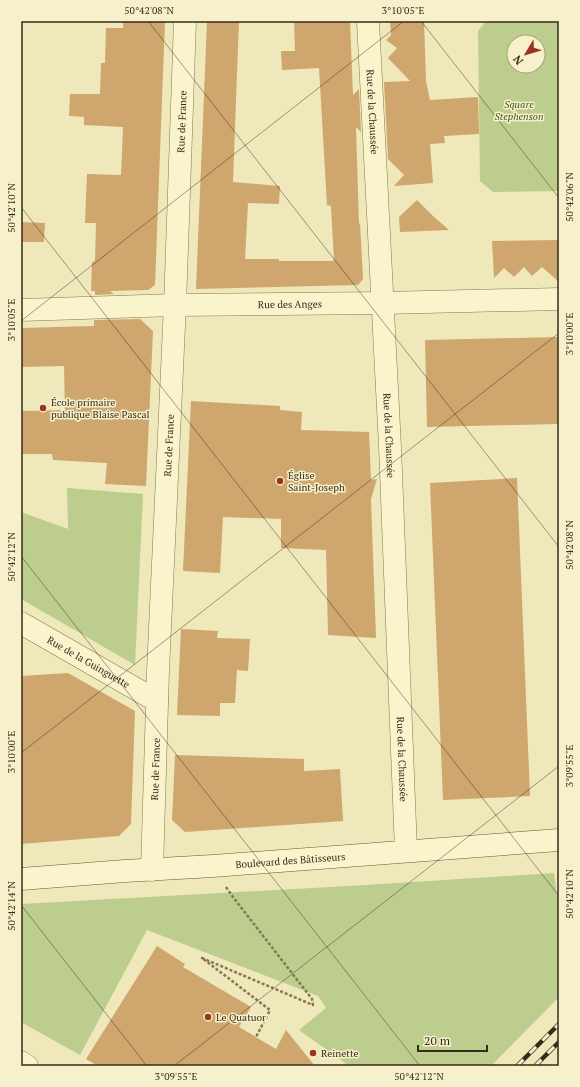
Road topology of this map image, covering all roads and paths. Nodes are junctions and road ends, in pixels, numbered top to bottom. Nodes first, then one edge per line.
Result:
1 (185, 21) edge
2 (368, 21) edge
3 (559, 299) edge
4 (383, 303) junction
5 (175, 305) junction
6 (21, 310) edge
7 (21, 623) edge
8 (157, 701) junction
9 (559, 840) edge
10 (406, 851) junction
11 (213, 866) junction
12 (152, 870) junction
13 (21, 879) edge
14 (256, 1037) dead end
15 (21, 1062) edge
16 (27, 1066) edge

1 - 5 street, Rue de France
2 - 4 street, Rue de la Chaussée
3 - 4 street, Rue des Anges
4 - 5 street, Rue des Anges
4 - 10 street, Rue de la Chaussée
5 - 6 street, Rue des Anges
5 - 8 street, Rue de France
7 - 8 street, Rue de la Guinguette
8 - 12 street, Rue de France
9 - 10 street, Boulevard des Bâtisseurs
10 - 11 street, Boulevard des Bâtisseurs
11 - 12 street, Boulevard des Bâtisseurs
11 - 14 path
12 - 13 street, Boulevard des Bâtisseurs
15 - 16 street

